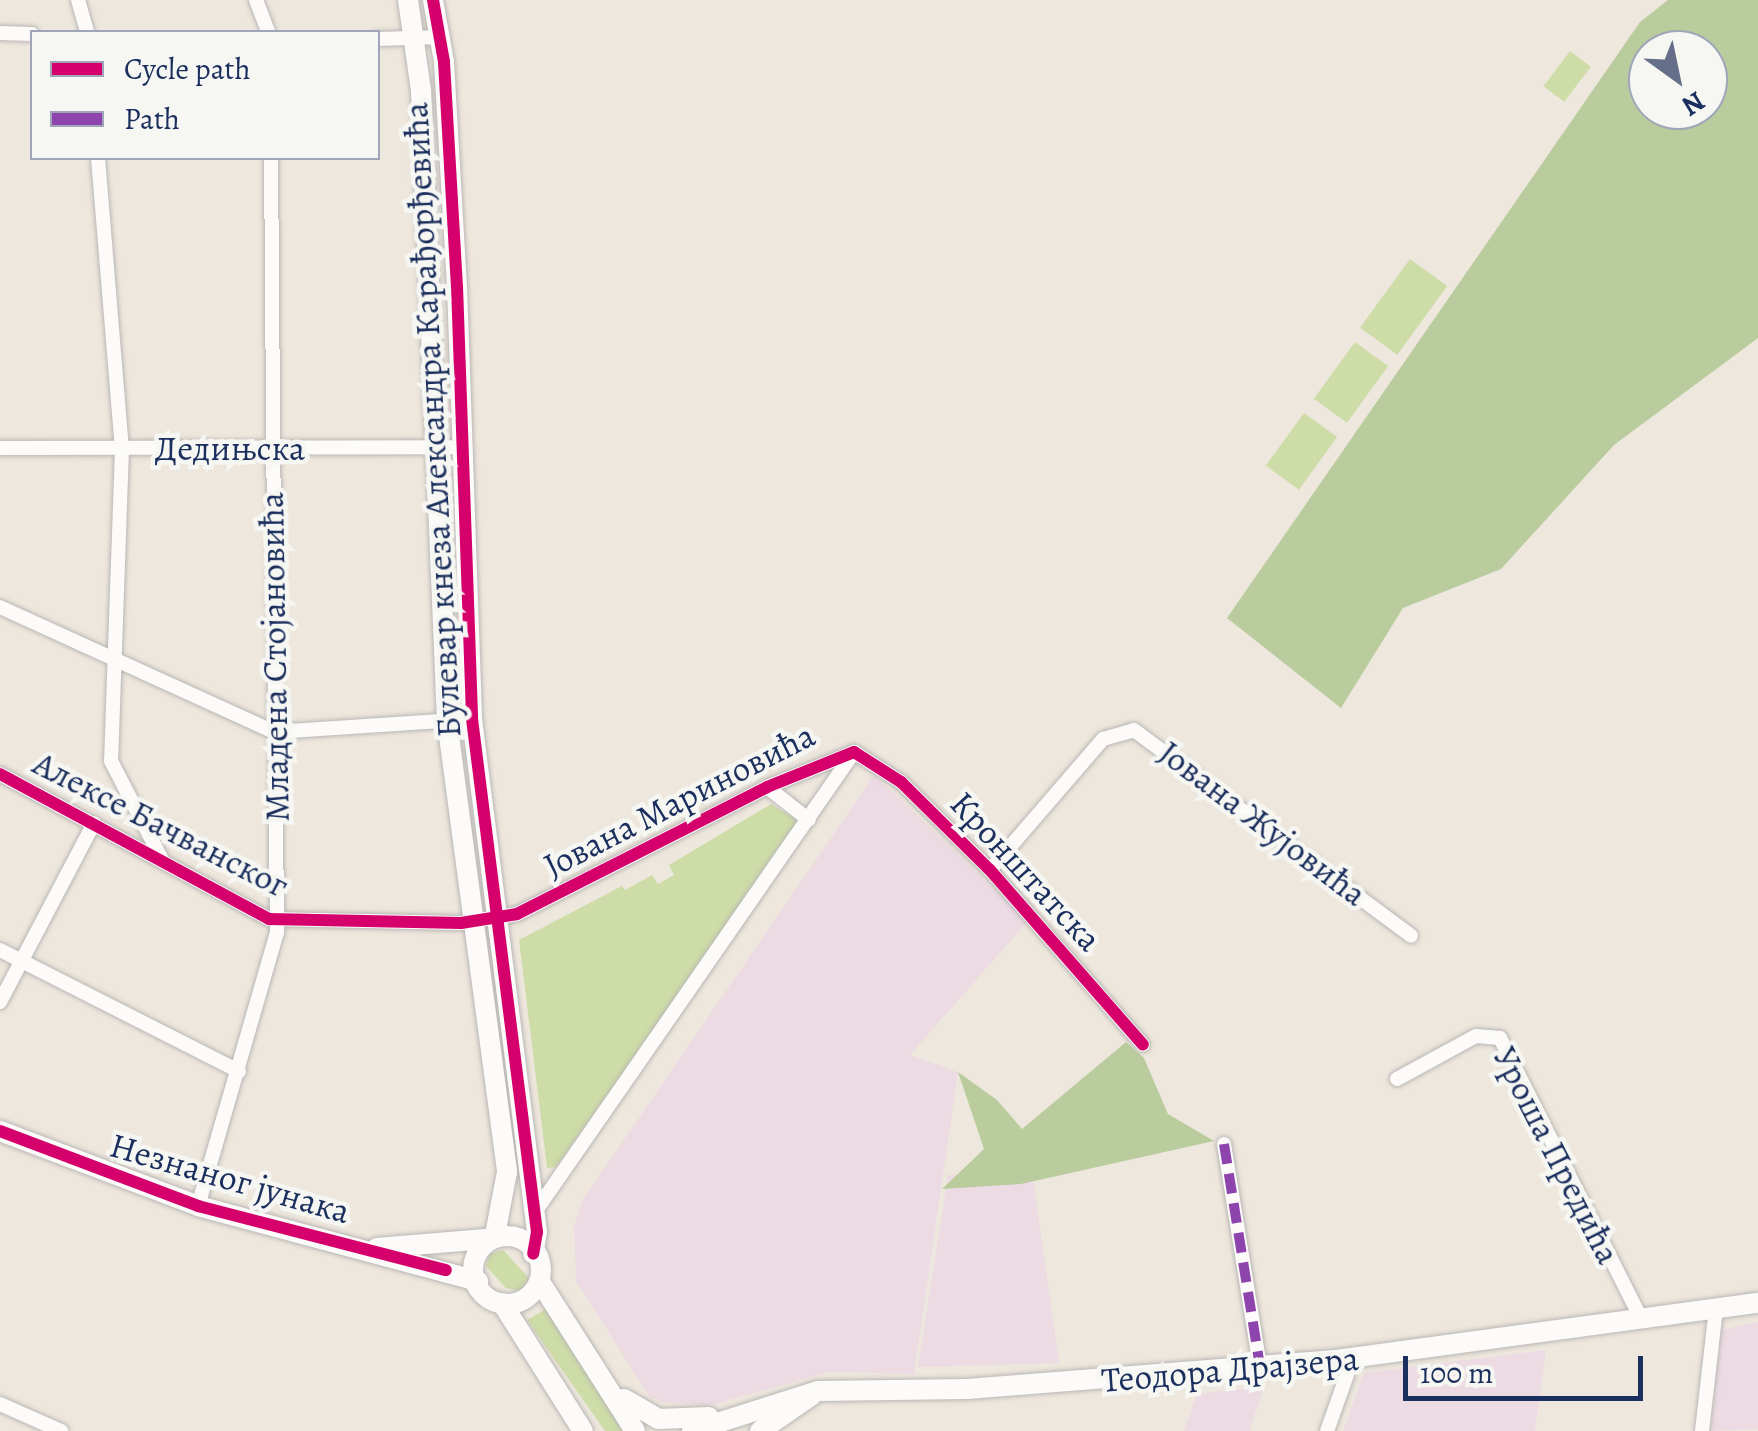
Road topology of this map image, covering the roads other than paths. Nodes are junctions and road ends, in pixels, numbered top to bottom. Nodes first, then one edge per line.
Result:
1 (78, 0) edge
2 (256, 0) edge
3 (408, 0) edge
4 (434, 0) edge
5 (86, 30) edge
6 (267, 30) edge
7 (0, 33) edge
8 (30, 34) edge
9 (442, 37) junction
10 (380, 40) edge
11 (417, 40) junction
12 (98, 160) edge
13 (271, 160) edge
14 (434, 446) junction
15 (460, 447) junction
16 (0, 448) edge
17 (122, 448) junction
18 (271, 449) junction
19 (0, 607) edge
20 (115, 660) junction
21 (472, 719) junction
22 (447, 721) junction
23 (274, 732) junction
24 (854, 752) junction
25 (0, 774) edge
26 (767, 787) junction
27 (809, 820) junction
28 (94, 823) junction
29 (161, 858) junction
30 (990, 870) junction
31 (500, 920) junction
32 (277, 921) junction
33 (474, 922) junction
34 (1411, 936) dead end
35 (0, 950) edge
36 (22, 961) junction
37 (0, 1002) edge
38 (1143, 1045) dead end
39 (239, 1071) junction
40 (1397, 1079) dead end
41 (0, 1131) edge
42 (1224, 1144) dead end
43 (198, 1206) junction
44 (535, 1212) junction
45 (490, 1237) junction
46 (370, 1249) junction
47 (533, 1254) junction
48 (478, 1281) junction
49 (542, 1285) junction
50 (1758, 1302) edge
51 (502, 1303) junction
52 (1716, 1309) junction
53 (1642, 1320) junction
54 (1353, 1358) junction
55 (1260, 1367) junction
56 (610, 1386) junction
57 (818, 1391) junction
58 (0, 1404) edge
59 (754, 1410) junction
60 (725, 1420) junction
61 (774, 1428) edge
62 (61, 1431) edge
63 (582, 1431) edge
64 (635, 1431) edge
65 (692, 1431) edge
66 (1327, 1431) edge
67 (1702, 1431) edge

1 - 5 street
2 - 6 street
3 - 11 street, Булевар кнеза Александра Карађорђевића
4 - 9 street, Булевар кнеза Александра Карађорђевића
7 - 8 street
9 - 11 street
9 - 15 street, Булевар кнеза Александра Карађорђевића
10 - 11 street
11 - 14 street, Булевар кнеза Александра Карађорђевића
12 - 17 street
13 - 18 street, Младена Стојановића
14 - 15 street, Дедињска
14 - 18 street, Дедињска
14 - 22 street, Булевар кнеза Александра Карађорђевића
15 - 21 street, Булевар кнеза Александра Карађорђевића
16 - 17 street, Дедињска
17 - 18 street, Дедињска
17 - 20 street
18 - 23 street, Младена Стојановића
19 - 20 street
20 - 23 street
20 - 29 street
21 - 22 street
21 - 31 street, Булевар кнеза Александра Карађорђевића
22 - 23 street
22 - 33 street, Булевар кнеза Александра Карађорђевића
23 - 32 street, Младена Стојановића
24 - 26 street, Јована Мариновића
24 - 27 street, Јована Мариновића
24 - 30 street, Кронштатска
25 - 28 street, Алексе Бачванског
26 - 27 street, Јована Мариновића
26 - 31 street, Јована Мариновића
27 - 44 street, Јована Мариновића
28 - 29 street, Алексе Бачванског
28 - 36 street
29 - 32 street, Алексе Бачванског
30 - 34 street, Јована Жујовића
30 - 38 street, Кронштатска
31 - 33 street, Јована Мариновића
31 - 44 street, Булевар кнеза Александра Карађорђевића
32 - 33 street, Алексе Бачванског
32 - 39 street, Младена Стојановића
33 - 45 street, Булевар кнеза Александра Карађорђевића
35 - 36 street
36 - 37 street
36 - 39 street
39 - 43 street, Младена Стојановића
40 - 53 street, Уроша Предића
41 - 43 street, Незнаног јунака
42 - 55 street
43 - 46 street, Незнаног јунака
44 - 47 street, Булевар кнеза Александра Карађорђевића
45 - 46 street, Незнаног јунака
45 - 47 street
45 - 48 street
46 - 48 street, Незнаног јунака
47 - 49 street
48 - 51 street
49 - 51 street
49 - 56 street
50 - 52 street, Теодора Драјзера
51 - 63 street
52 - 53 street, Теодора Драјзера
52 - 67 street
53 - 54 street, Теодора Драјзера
54 - 55 street, Теодора Драјзера
54 - 66 street
55 - 57 street, Теодора Драјзера
56 - 60 street
56 - 64 street
57 - 59 street, Теодора Драјзера
57 - 61 street
58 - 62 street
59 - 60 street, Теодора Драјзера
59 - 61 street
60 - 65 street, Теодора Драјзера

